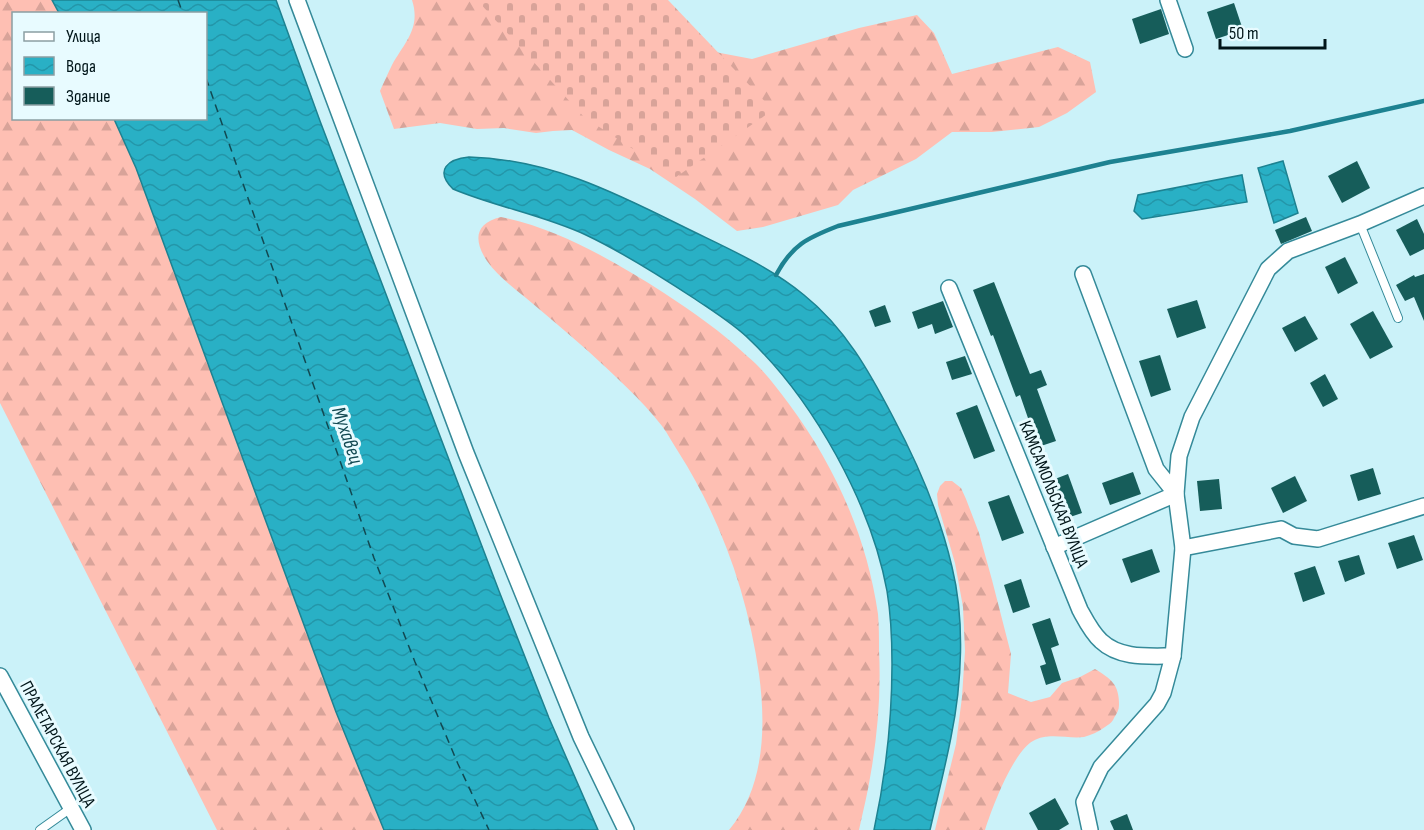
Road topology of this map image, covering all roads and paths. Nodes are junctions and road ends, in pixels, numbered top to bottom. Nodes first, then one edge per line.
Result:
1 (297, 0) edge
2 (1168, 0) edge
3 (1185, 50) dead end
4 (1424, 196) edge
5 (1360, 224) junction
6 (1083, 274) dead end
7 (949, 288) dead end
8 (1398, 318) dead end
9 (1176, 494) junction
10 (1424, 506) edge
11 (1054, 546) junction
12 (1183, 548) junction
13 (1173, 656) junction
14 (0, 676) edge
15 (71, 808) junction
16 (39, 830) edge
17 (83, 830) edge
18 (626, 830) edge
19 (1090, 830) edge

1 - 18 street
2 - 3 street
4 - 5 street
5 - 8 lane
5 - 9 street
6 - 9 street
7 - 11 street, КАМСАМОЛЬСКАЯ ВУЛІЦА
9 - 11 street
9 - 12 street
10 - 12 street
11 - 13 street, КАМСАМОЛЬСКАЯ ВУЛІЦА
12 - 13 street
13 - 19 street
14 - 15 street, ПРАЛЕТАРСКАЯ ВУЛІЦА
15 - 16 lane
15 - 17 street, ПРАЛЕТАРСКАЯ ВУЛІЦА

